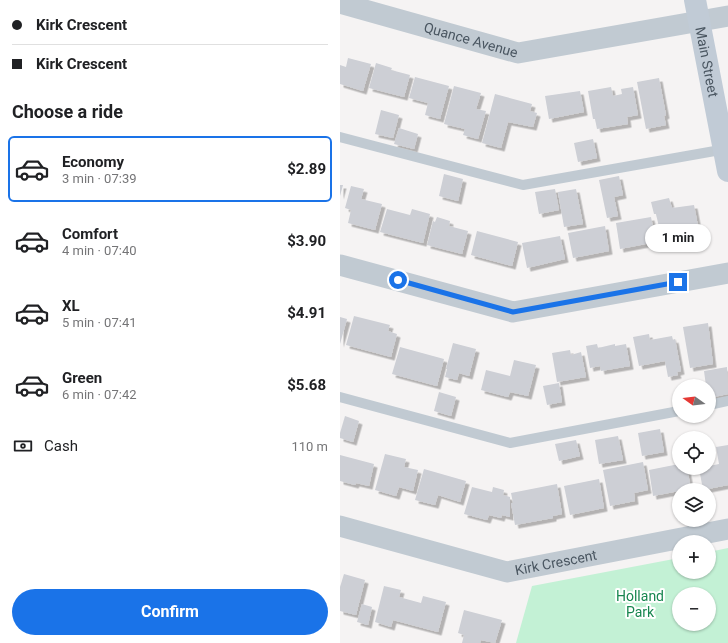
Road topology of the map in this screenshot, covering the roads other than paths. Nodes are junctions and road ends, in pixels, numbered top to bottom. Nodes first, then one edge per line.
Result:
1 (695, 0) edge
2 (340, 3) edge
3 (728, 16) edge
4 (699, 22) junction
5 (340, 137) edge
6 (726, 149) edge
7 (728, 171) edge
8 (340, 265) edge
9 (728, 273) edge
10 (340, 397) edge
11 (728, 401) edge
12 (716, 404) edge
13 (672, 411) edge
14 (340, 526) edge
15 (728, 529) edge

1 - 4 street, Main Street
2 - 4 street, Quance Avenue
3 - 4 street, Quance Avenue
4 - 6 street, Main Street
5 - 6 lane
6 - 7 street, Main Street
8 - 9 street
10 - 13 lane
11 - 12 lane
14 - 15 street, Kirk Crescent

